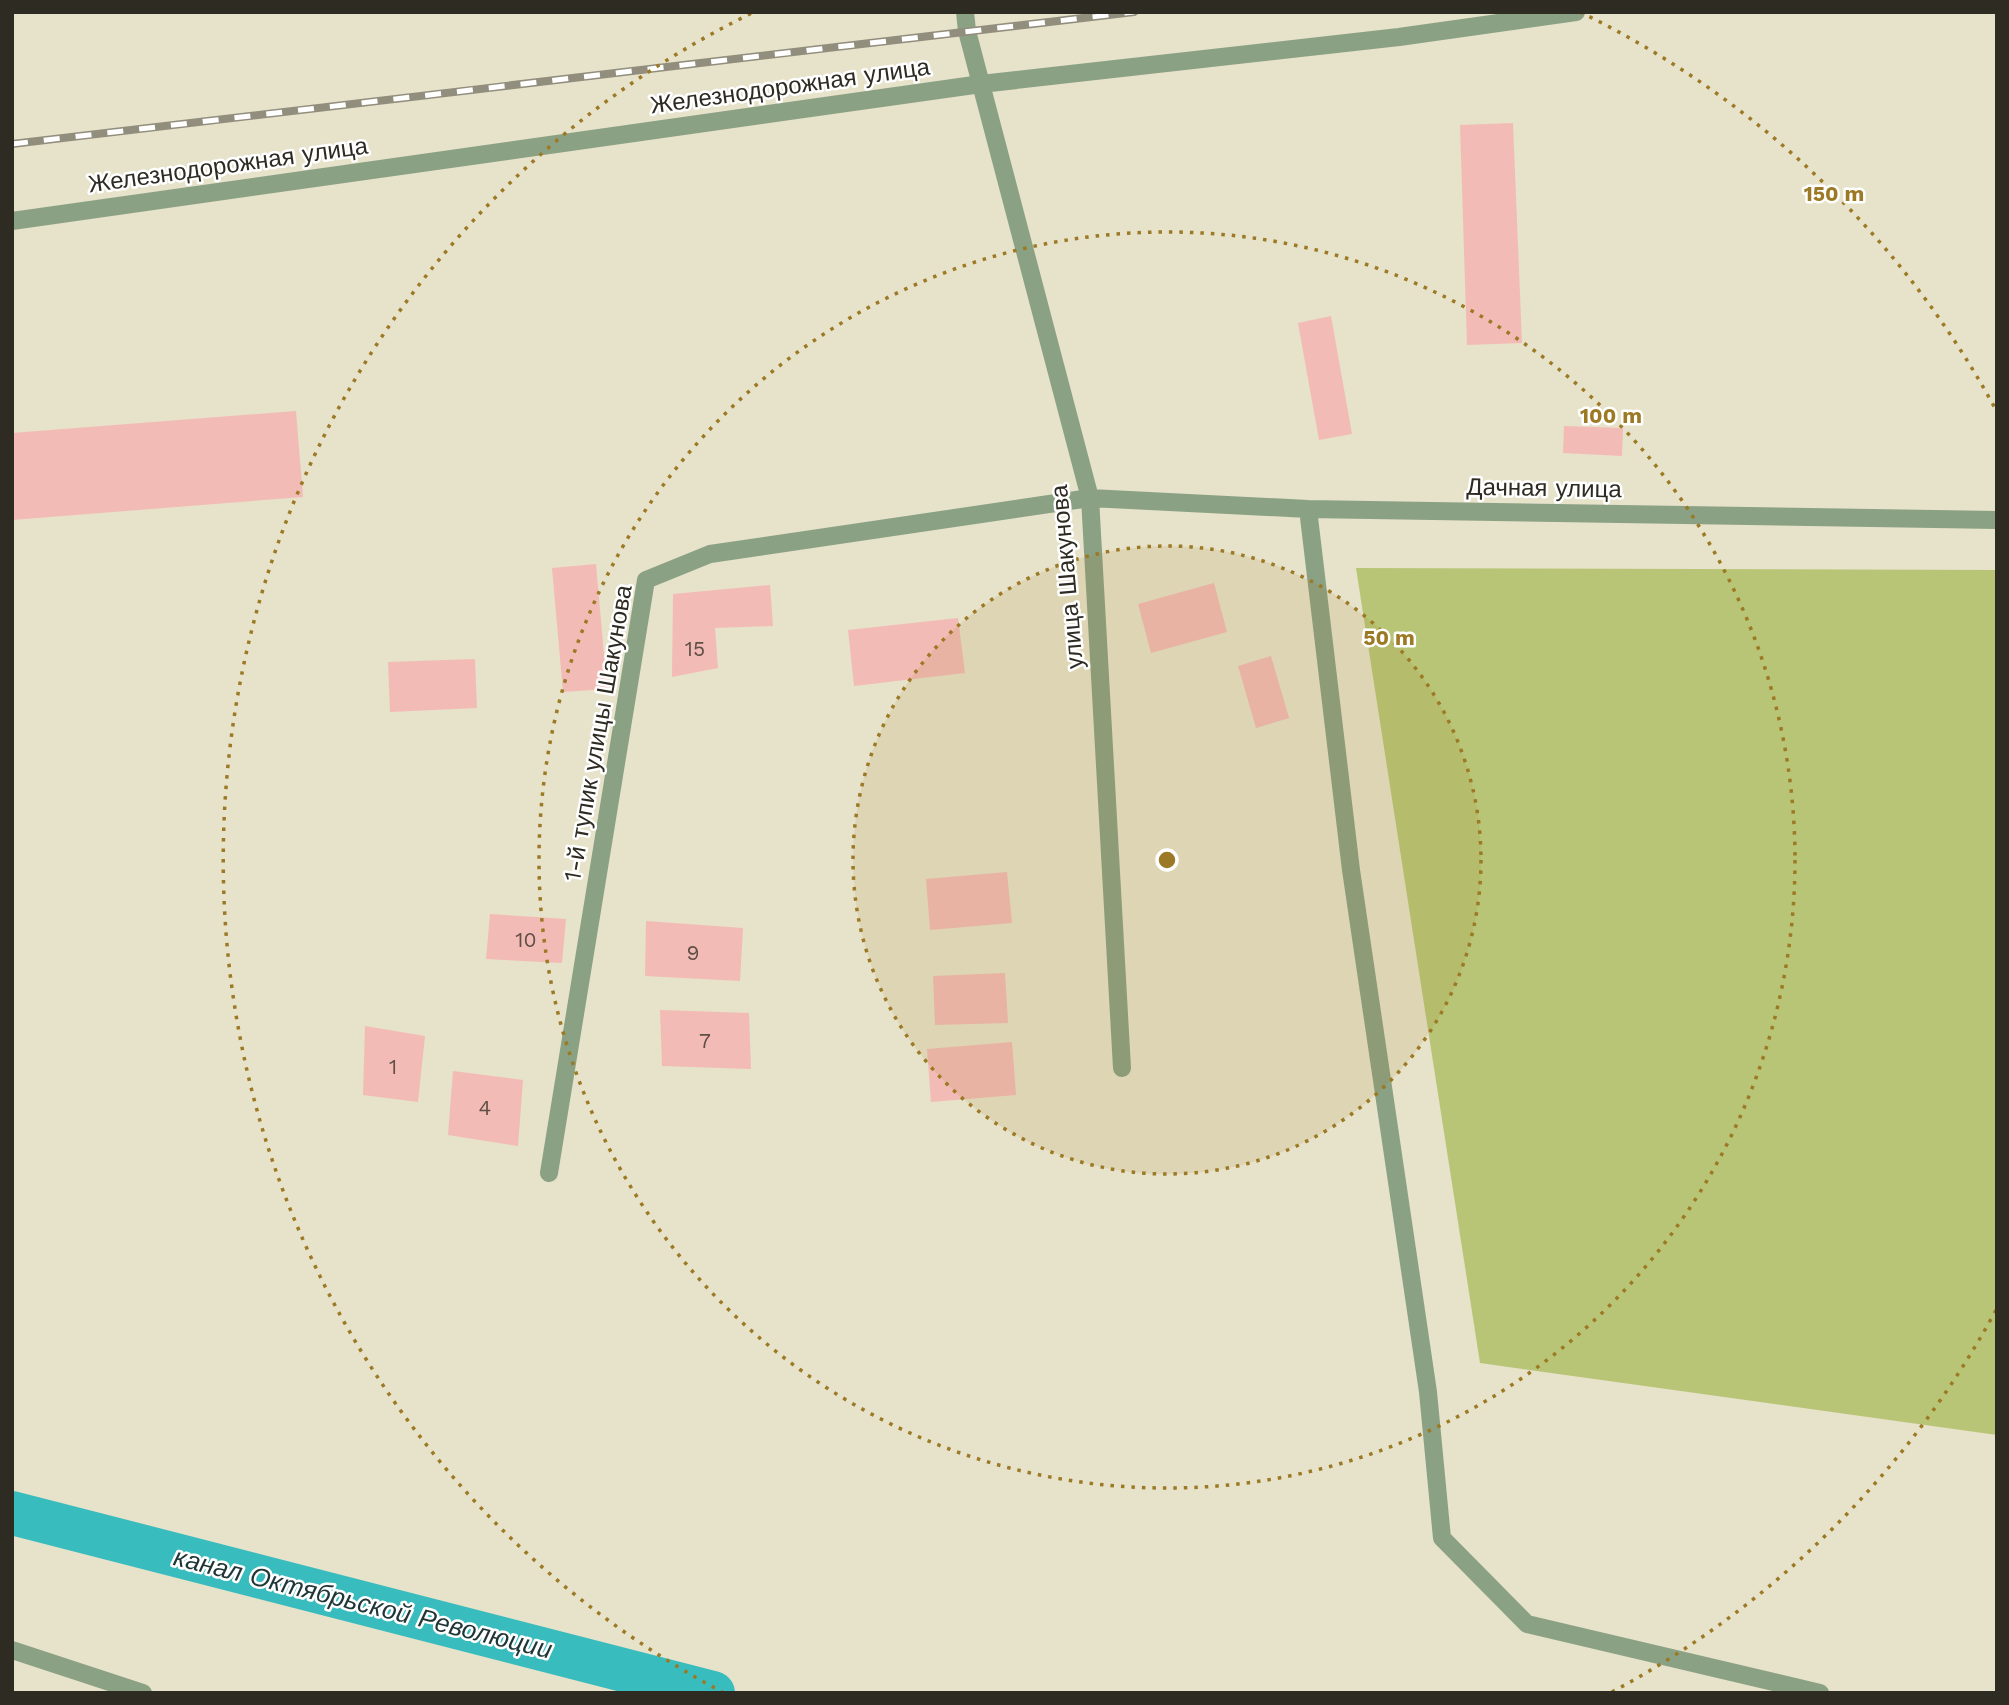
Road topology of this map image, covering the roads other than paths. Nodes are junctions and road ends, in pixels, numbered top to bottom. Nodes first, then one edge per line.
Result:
1 (965, 12) edge
2 (1576, 12) edge
3 (981, 84) junction
4 (12, 221) edge
5 (1090, 498) junction
6 (1308, 509) junction
7 (1997, 520) edge
8 (1122, 1068) dead end
9 (549, 1173) dead end
10 (12, 1650) edge
11 (143, 1693) edge
12 (1820, 1693) edge

1 - 3 street, улица Шакунова
2 - 3 street, Железнодорожная улица
3 - 4 street, Железнодорожная улица
3 - 5 street, улица Шакунова
5 - 6 street, Дачная улица
5 - 8 street, улица Шакунова
5 - 9 street, 1-й тупик улицы Шакунова
6 - 7 street, Дачная улица
6 - 12 street
10 - 11 street

